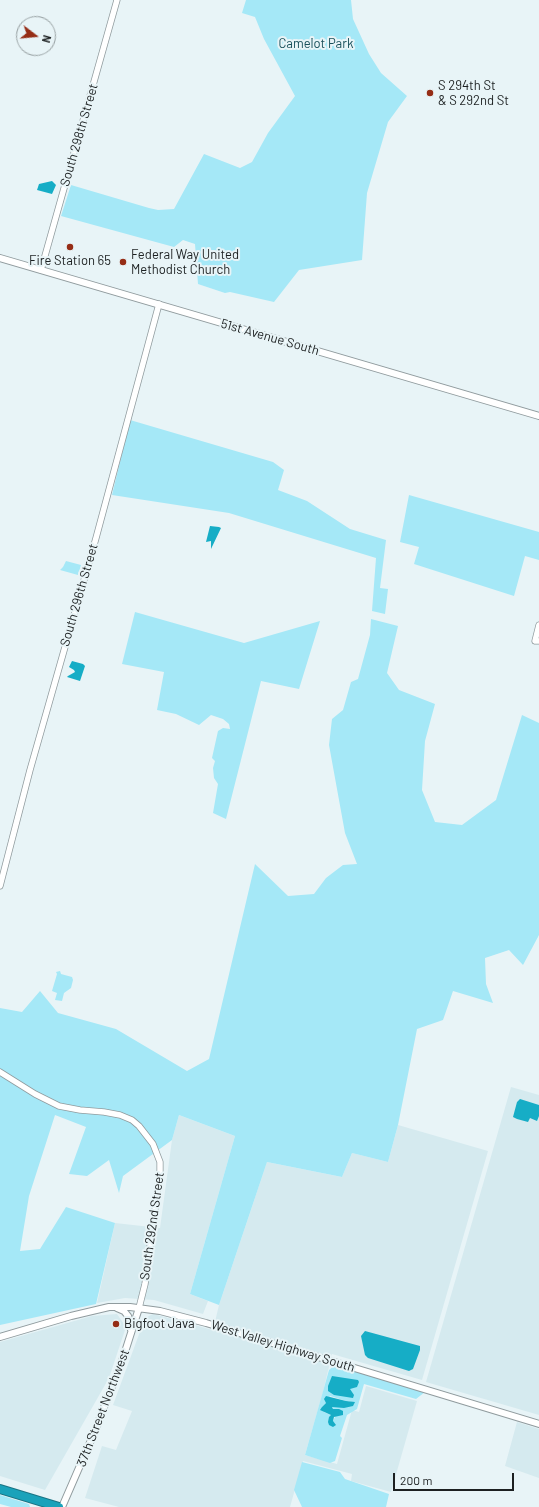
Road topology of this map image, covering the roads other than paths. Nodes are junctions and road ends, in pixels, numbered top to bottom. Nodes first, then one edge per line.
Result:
1 (117, 0) edge
2 (0, 258) edge
3 (41, 270) junction
4 (159, 304) junction
5 (539, 416) edge
6 (539, 625) edge
7 (537, 641) edge
8 (0, 886) edge
9 (0, 1072) edge
10 (110, 1307) junction
11 (139, 1308) junction
12 (131, 1336) junction
13 (0, 1337) edge
14 (539, 1424) edge
15 (0, 1489) edge
16 (59, 1507) edge
17 (62, 1507) edge

1 - 3 street, South 298th Street
2 - 3 main road, 51st Avenue South
3 - 4 main road, 51st Avenue South
4 - 5 main road, 51st Avenue South
4 - 8 street, South 296th Street
6 - 7 street
9 - 11 street, South 292nd Street
10 - 11 main road, West Valley Highway South
10 - 12 main road
10 - 13 main road, West Valley Highway South
11 - 12 main road, 37th Street Northwest
11 - 14 main road, West Valley Highway South
12 - 17 main road, 37th Street Northwest
15 - 16 highway

